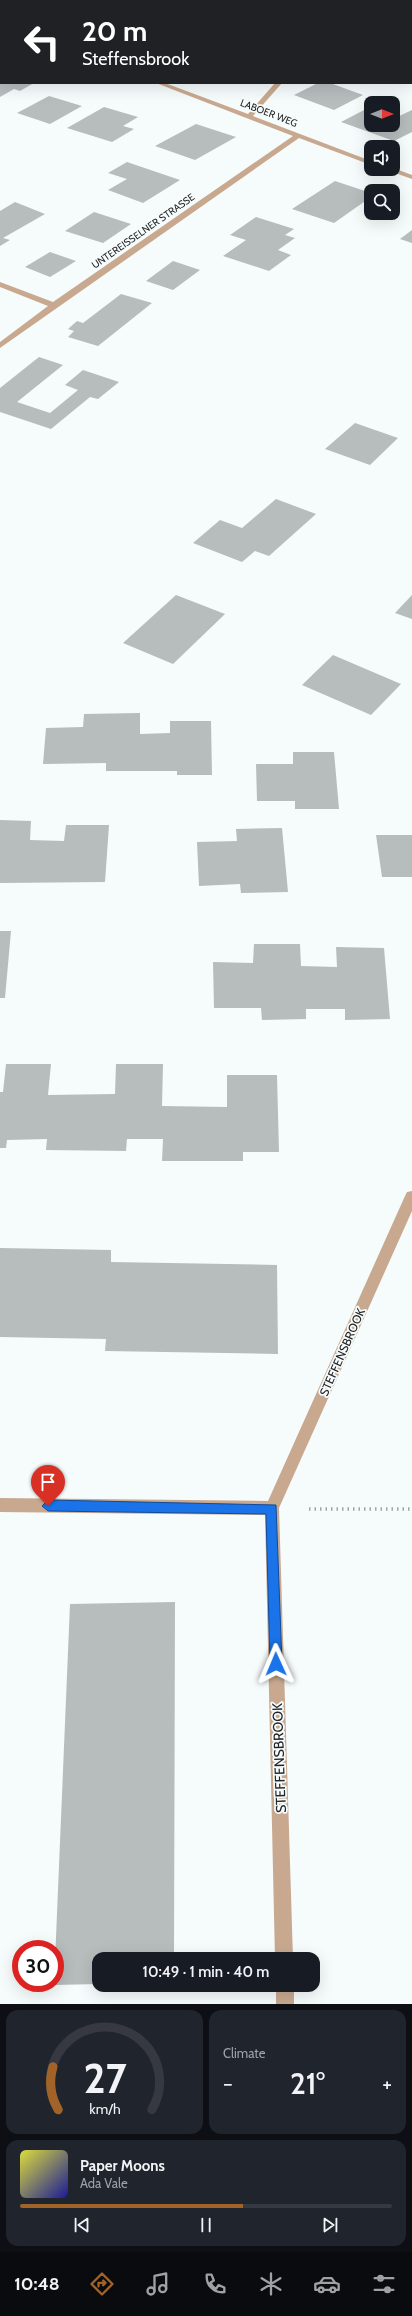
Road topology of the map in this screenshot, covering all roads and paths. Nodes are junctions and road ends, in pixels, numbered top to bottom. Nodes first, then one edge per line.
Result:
1 (162, 84) edge
2 (278, 84) edge
3 (250, 116) junction
4 (299, 135) junction
5 (364, 160) edge
6 (400, 173) edge
7 (412, 177) edge
8 (0, 284) edge
9 (54, 305) junction
10 (0, 346) edge
11 (412, 1196) edge
12 (0, 1505) edge
13 (272, 1508) junction
14 (412, 1509) edge
15 (284, 1952) edge
16 (285, 1992) edge
17 (285, 2004) edge

1 - 3 street, LABOER WEG
2 - 3 street
3 - 4 street, LABOER WEG
4 - 5 street, LABOER WEG
4 - 9 street, UNTEREISSELNER STRASSE
6 - 7 street
8 - 9 street
9 - 10 street, UNTEREISSELNER STRASSE
11 - 13 street, STEFFENSBROOK
12 - 13 street
13 - 14 path
13 - 15 street, STEFFENSBROOK
16 - 17 street

